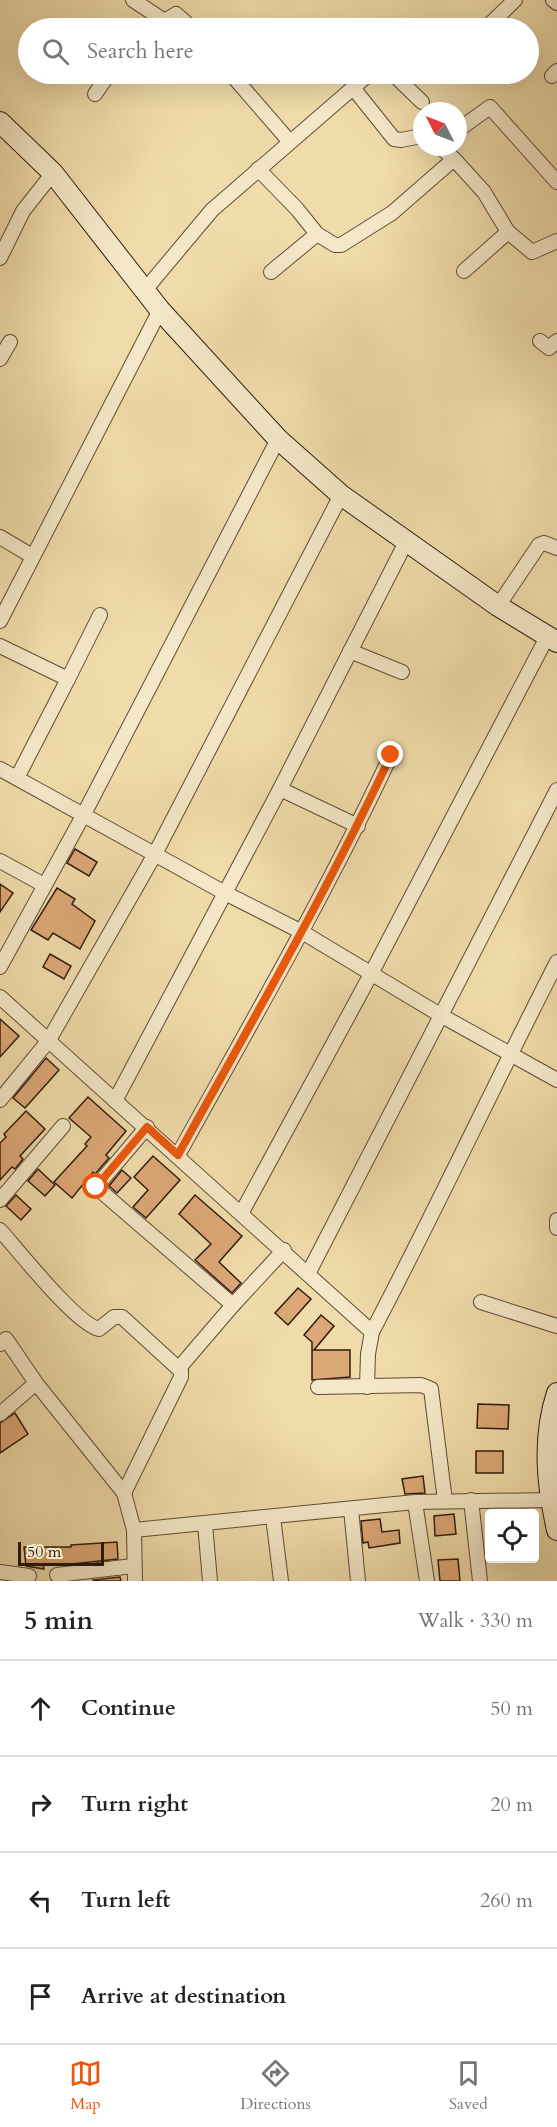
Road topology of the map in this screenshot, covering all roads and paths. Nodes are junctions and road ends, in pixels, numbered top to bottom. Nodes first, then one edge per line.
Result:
1 (133, 0) edge
2 (515, 0) edge
3 (553, 0) edge
4 (557, 3) edge
5 (152, 18) edge
6 (496, 18) edge
7 (102, 84) edge
8 (240, 84) edge
9 (359, 84) edge
10 (403, 84) edge
11 (354, 89) junction
12 (95, 94) dead end
13 (422, 102) dead end
14 (0, 122) edge
15 (467, 124) edge
16 (413, 138) edge
17 (290, 142) junction
18 (450, 156) edge
19 (454, 159) junction
20 (258, 169) junction
21 (53, 173) junction
22 (557, 182) edge
23 (507, 232) junction
24 (317, 234) junction
25 (557, 241) edge
26 (0, 258) edge
27 (271, 272) dead end
28 (464, 272) dead end
29 (145, 290) junction
30 (160, 310) junction
31 (540, 341) dead end
32 (557, 341) edge
33 (10, 342) dead end
34 (0, 358) edge
35 (278, 439) junction
36 (341, 495) junction
37 (0, 537) edge
38 (406, 542) junction
39 (557, 548) edge
40 (32, 556) junction
41 (498, 606) junction
42 (100, 615) dead end
43 (0, 621) edge
44 (552, 639) edge
45 (0, 645) edge
46 (350, 651) junction
47 (402, 672) dead end
48 (68, 679) junction
49 (391, 755) dead end
50 (0, 769) edge
51 (17, 778) junction
52 (280, 789) junction
53 (557, 790) edge
54 (84, 814) junction
55 (358, 826) junction
56 (155, 854) junction
57 (0, 861) edge
58 (44, 885) junction
59 (225, 893) junction
60 (302, 932) junction
61 (557, 963) edge
62 (0, 967) edge
63 (371, 974) junction
64 (0, 996) edge
65 (442, 1016) junction
66 (49, 1040) junction
67 (509, 1054) junction
68 (557, 1080) edge
69 (0, 1101) edge
70 (115, 1101) junction
71 (63, 1126) dead end
72 (147, 1127) junction
73 (178, 1155) junction
74 (0, 1200) edge
75 (242, 1212) junction
76 (557, 1220) edge
77 (557, 1228) edge
78 (1, 1234) edge
79 (284, 1250) junction
80 (308, 1274) junction
81 (481, 1302) dead end
82 (233, 1305) junction
83 (557, 1326) edge
84 (372, 1332) junction
85 (2, 1338) edge
86 (179, 1368) junction
87 (36, 1383) junction
88 (318, 1387) dead end
89 (367, 1387) junction
90 (557, 1394) edge
91 (0, 1414) edge
92 (552, 1491) edge
93 (124, 1493) junction
94 (471, 1500) junction
95 (445, 1501) junction
96 (415, 1502) junction
97 (351, 1509) junction
98 (273, 1517) junction
99 (205, 1524) junction
100 (134, 1530) junction
101 (557, 1530) edge
102 (133, 1566) junction
103 (0, 1572) edge
104 (57, 1575) dead end
105 (29, 1576) dead end
106 (135, 1581) edge
107 (210, 1581) edge
108 (281, 1581) edge
109 (358, 1581) edge
110 (427, 1581) edge
111 (480, 1581) edge

1 - 5 street
2 - 6 street
3 - 4 street
7 - 12 street
8 - 17 street
9 - 11 street
10 - 13 street
11 - 16 street
11 - 17 street
14 - 21 street
15 - 22 street
17 - 20 street
18 - 19 street
19 - 23 street
19 - 24 street
20 - 24 street
20 - 29 street
21 - 26 street
21 - 29 street
23 - 25 street
23 - 28 street
24 - 27 street
29 - 30 street
30 - 35 street
30 - 40 street
31 - 32 street
33 - 34 street
35 - 36 street
35 - 54 street
36 - 38 street
36 - 56 street
37 - 40 street
38 - 41 street
38 - 46 street
39 - 41 street
40 - 43 street
41 - 44 street
42 - 48 street
44 - 63 street
45 - 48 street
46 - 47 street
46 - 52 street
48 - 51 street
49 - 55 street
50 - 51 street
51 - 54 street
52 - 55 street
52 - 59 street
53 - 65 street
54 - 56 street
54 - 58 street
55 - 60 street
56 - 59 street
56 - 66 street
57 - 58 street
58 - 62 street
59 - 60 street
59 - 70 street
60 - 63 street
60 - 73 street
61 - 67 street
63 - 65 street
63 - 75 street
64 - 66 street
65 - 67 street
65 - 80 street
66 - 69 street
66 - 70 street
67 - 68 street
67 - 84 street
70 - 72 street
71 - 74 street
72 - 73 street
72 - 82 street
73 - 75 street
75 - 79 street
76 - 77 street
78 - 86 street
79 - 80 street
79 - 82 street
80 - 84 street
81 - 83 street
82 - 86 street
84 - 89 street
85 - 87 street
86 - 93 street
87 - 91 street
87 - 93 street
88 - 89 street
89 - 95 street
90 - 92 street
92 - 94 street
92 - 101 street
93 - 100 street
94 - 95 street
94 - 111 street
95 - 96 street
96 - 97 street
96 - 110 street
97 - 98 street
97 - 109 street
98 - 99 street
98 - 108 street
99 - 100 street
99 - 107 street
100 - 102 street
102 - 104 street
102 - 106 street
103 - 105 street

